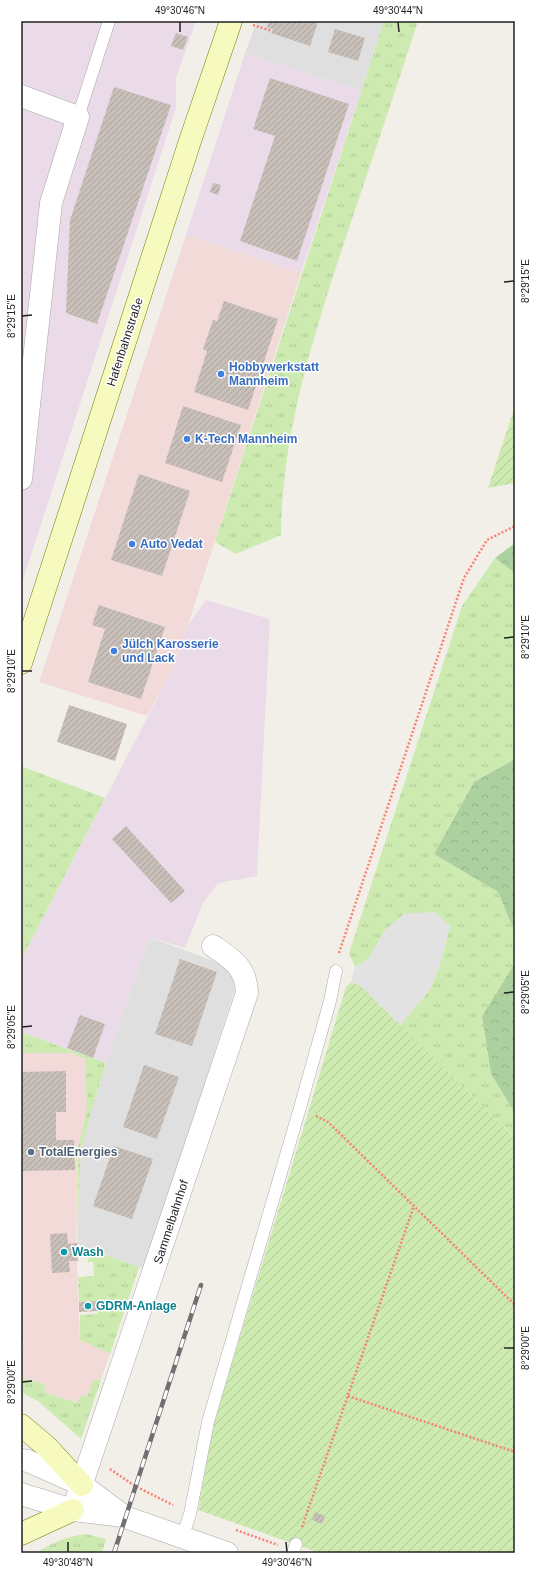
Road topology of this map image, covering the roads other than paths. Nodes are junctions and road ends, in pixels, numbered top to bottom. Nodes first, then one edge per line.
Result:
1 (109, 21) edge
2 (241, 23) edge
3 (21, 96) edge
4 (78, 117) junction
5 (21, 479) edge
6 (21, 663) edge
7 (213, 946) dead end
8 (336, 972) road end
9 (21, 1425) edge
10 (21, 1460) edge
11 (82, 1485) junction
12 (21, 1494) edge
13 (73, 1510) junction
14 (124, 1516) junction
15 (21, 1534) edge
16 (189, 1544) edge
17 (227, 1553) edge

1 - 4 lane
2 - 6 main road, Hafenbahnstraße
3 - 4 street
4 - 5 street
7 - 11 street, Sammelbahnhof
8 - 16 lane
9 - 11 main road
10 - 11 street
11 - 13 street, Sammelbahnhof
11 - 14 street
12 - 13 street
13 - 14 street
13 - 15 main road
14 - 16 street
16 - 17 street

